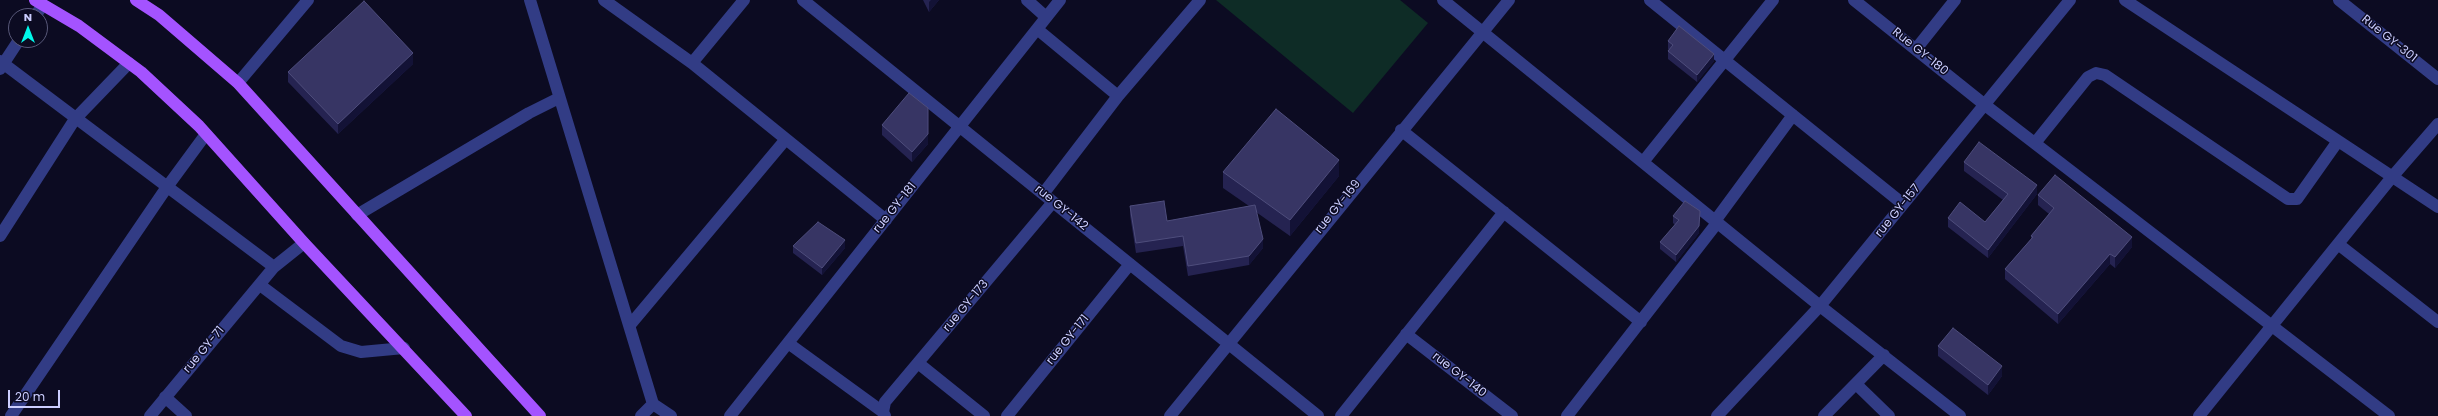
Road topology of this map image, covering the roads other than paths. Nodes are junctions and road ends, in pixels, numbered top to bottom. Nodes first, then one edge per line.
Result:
1 (136, 0) edge
2 (308, 0) edge
3 (530, 0) edge
4 (604, 0) edge
5 (744, 0) edge
6 (803, 0) edge
7 (1027, 0) edge
8 (1060, 0) edge
9 (1200, 0) edge
10 (1443, 0) edge
11 (1509, 0) edge
12 (1650, 0) edge
13 (1773, 0) edge
14 (1854, 0) edge
15 (1955, 0) edge
16 (2070, 0) edge
17 (2125, 0) edge
18 (2340, 0) edge
19 (39, 2) edge
20 (1046, 17) junction
21 (1037, 29) junction
22 (1484, 33) junction
23 (13, 48) edge
24 (1916, 50) junction
25 (1725, 60) junction
26 (129, 63) junction
27 (692, 63) junction
28 (1, 65) edge
29 (2438, 79) edge
30 (238, 83) junction
31 (1118, 96) junction
32 (560, 98) junction
33 (1985, 105) junction
34 (1793, 115) junction
35 (75, 119) junction
36 (2438, 124) edge
37 (960, 127) junction
38 (1401, 130) junction
39 (206, 134) junction
40 (786, 139) junction
41 (2338, 141) junction
42 (2035, 143) junction
43 (1643, 162) junction
44 (2392, 177) junction
45 (167, 187) junction
46 (1048, 198) junction
47 (1903, 204) junction
48 (2438, 207) edge
49 (1504, 212) junction
50 (357, 215) junction
51 (886, 220) junction
52 (1716, 222) junction
53 (0, 236) edge
54 (304, 243) junction
55 (2338, 244) junction
56 (1130, 264) junction
57 (274, 267) junction
58 (260, 285) junction
59 (1820, 306) junction
60 (1641, 322) junction
61 (2438, 322) edge
62 (630, 325) junction
63 (2272, 326) junction
64 (1406, 334) junction
65 (788, 343) junction
66 (1228, 343) junction
67 (404, 348) junction
68 (1884, 355) junction
69 (918, 363) junction
70 (1856, 384) junction
71 (165, 397) junction
72 (653, 404) junction
73 (884, 414) edge
74 (11, 416) edge
75 (150, 416) edge
76 (186, 416) edge
77 (466, 416) edge
78 (540, 416) edge
79 (641, 416) edge
80 (671, 416) edge
81 (730, 416) edge
82 (984, 416) edge
83 (1007, 416) edge
84 (1170, 416) edge
85 (1318, 416) edge
86 (1341, 416) edge
87 (1512, 416) edge
88 (1567, 416) edge
89 (1717, 416) edge
90 (1824, 416) edge
91 (1889, 416) edge
92 (1960, 416) edge
93 (2199, 416) edge
94 (2389, 416) edge

1 - 30 main road
2 - 30 street
3 - 32 street
4 - 27 street
5 - 27 street
6 - 37 street, rue GY-142
7 - 20 street
8 - 20 street, rue GY-181
9 - 31 street, rue GY-173
10 - 22 street
11 - 22 street, rue GY-169
12 - 25 street
13 - 25 street
14 - 24 street, Rue GY-180
15 - 24 street
16 - 33 street, rue GY-157
17 - 41 street
18 - 29 street, Rue GY-301
19 - 26 main road
20 - 21 street, rue GY-181
21 - 31 street
21 - 37 street, rue GY-181
22 - 38 street, rue GY-169
22 - 43 street
23 - 28 street
24 - 33 street, Rue GY-180
25 - 34 street
25 - 43 street
26 - 35 street
26 - 39 main road
27 - 40 street
28 - 35 street
30 - 50 main road
31 - 46 street, rue GY-173
32 - 50 street
32 - 62 street
33 - 42 street, Rue GY-180
33 - 47 street, rue GY-157
34 - 47 street
34 - 52 street
35 - 45 street
35 - 53 street
36 - 44 street
37 - 46 street, rue GY-142
37 - 51 street, rue GY-181
38 - 49 street
38 - 66 street, rue GY-169
39 - 45 street
39 - 54 main road
40 - 51 street
40 - 62 street
41 - 42 street
41 - 44 street
42 - 63 street, Rue GY-180
43 - 52 street
44 - 48 street
44 - 55 street
45 - 57 street
45 - 74 street
46 - 56 street, rue GY-142
46 - 69 street, rue GY-173
47 - 59 street, rue GY-157
49 - 60 street
49 - 64 street
50 - 78 main road
51 - 65 street, rue GY-181
52 - 59 street
52 - 60 street
54 - 57 street, rue GY-71
54 - 67 main road
55 - 61 street
55 - 63 street
56 - 66 street, rue GY-142
56 - 83 street, rue GY-171
57 - 58 street, rue GY-71
58 - 67 street
58 - 71 street, rue GY-71
59 - 68 street
59 - 89 street, rue GY-157
60 - 88 street
62 - 72 street
63 - 93 street
63 - 94 street, Rue GY-180
64 - 86 street
64 - 87 street, rue GY-140
65 - 73 street
65 - 81 street, rue GY-181
66 - 84 street, rue GY-169
66 - 85 street, rue GY-142
67 - 77 main road
68 - 70 street
68 - 92 street
69 - 73 street, rue GY-173
69 - 82 street
70 - 90 street
70 - 91 street
71 - 75 street, rue GY-71
71 - 76 street
72 - 79 street
72 - 80 street

